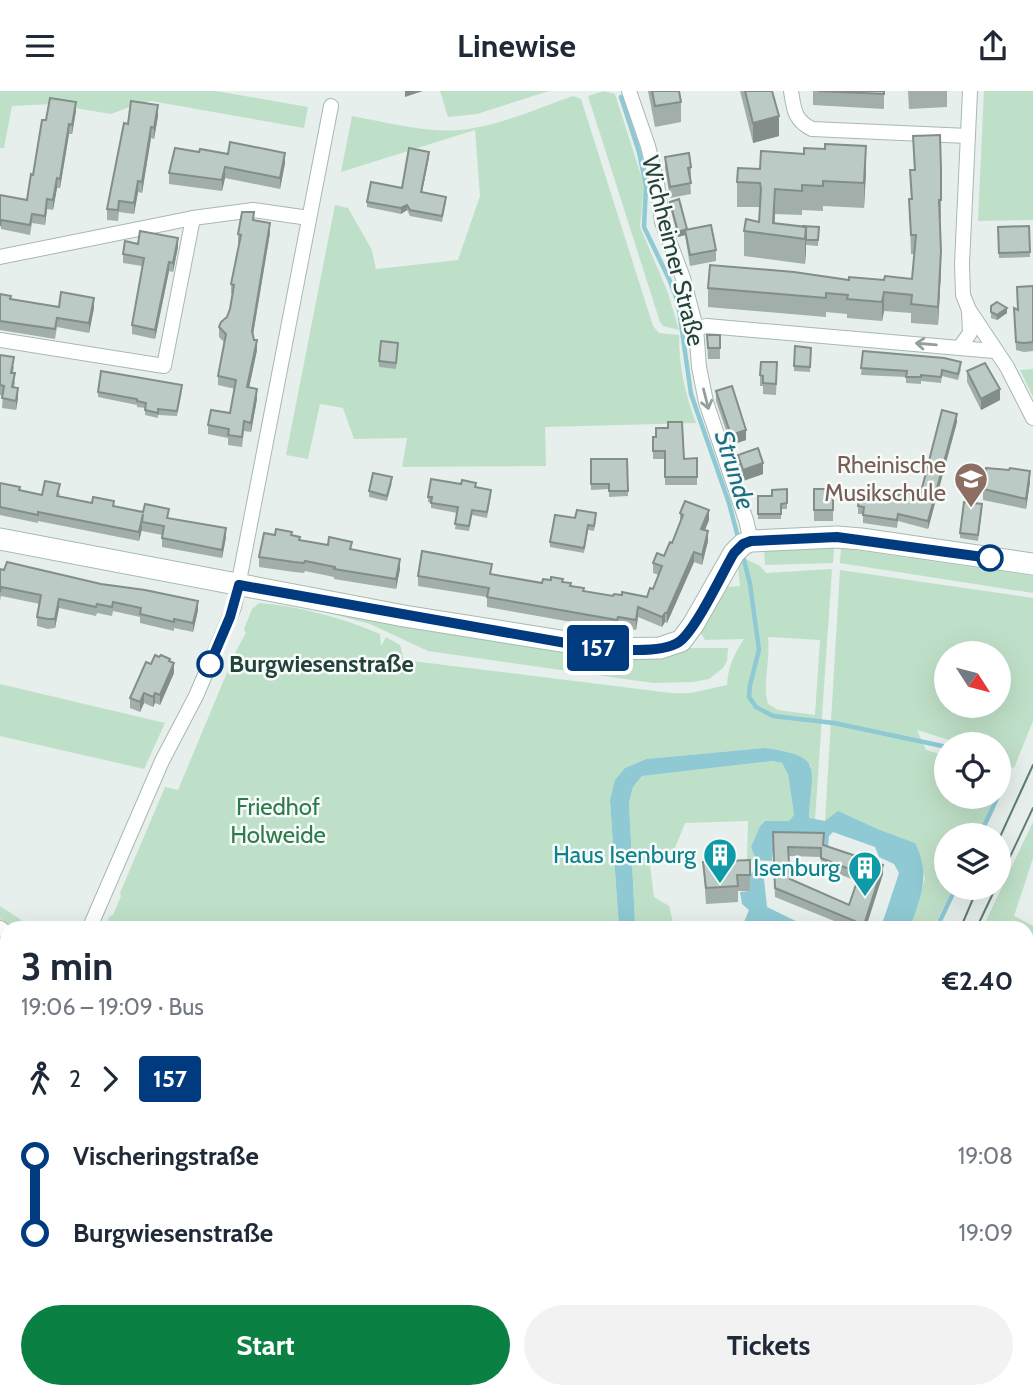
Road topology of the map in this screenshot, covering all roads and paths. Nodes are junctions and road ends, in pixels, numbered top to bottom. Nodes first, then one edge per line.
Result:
1 (629, 91) edge
2 (792, 91) edge
3 (970, 91) edge
4 (331, 106) dead end
5 (968, 136) junction
6 (193, 218) junction
7 (309, 218) junction
8 (0, 257) edge
9 (969, 310) junction
10 (696, 328) junction
11 (0, 340) edge
12 (960, 347) junction
13 (997, 353) junction
14 (1033, 418) edge
15 (0, 540) edge
16 (744, 545) junction
17 (1033, 564) edge
18 (239, 585) junction
19 (93, 921) edge

1 - 10 street, Wichheimer Straße
2 - 5 street
3 - 5 street
4 - 7 street
5 - 9 street
6 - 7 street
6 - 8 street
6 - 11 street
7 - 18 street
9 - 12 street
9 - 13 street
12 -> 10 street
10 -> 16 street, Wichheimer Straße
12 - 13 street
13 - 14 street
15 - 18 street
16 - 17 street
16 - 18 street
18 - 19 street

